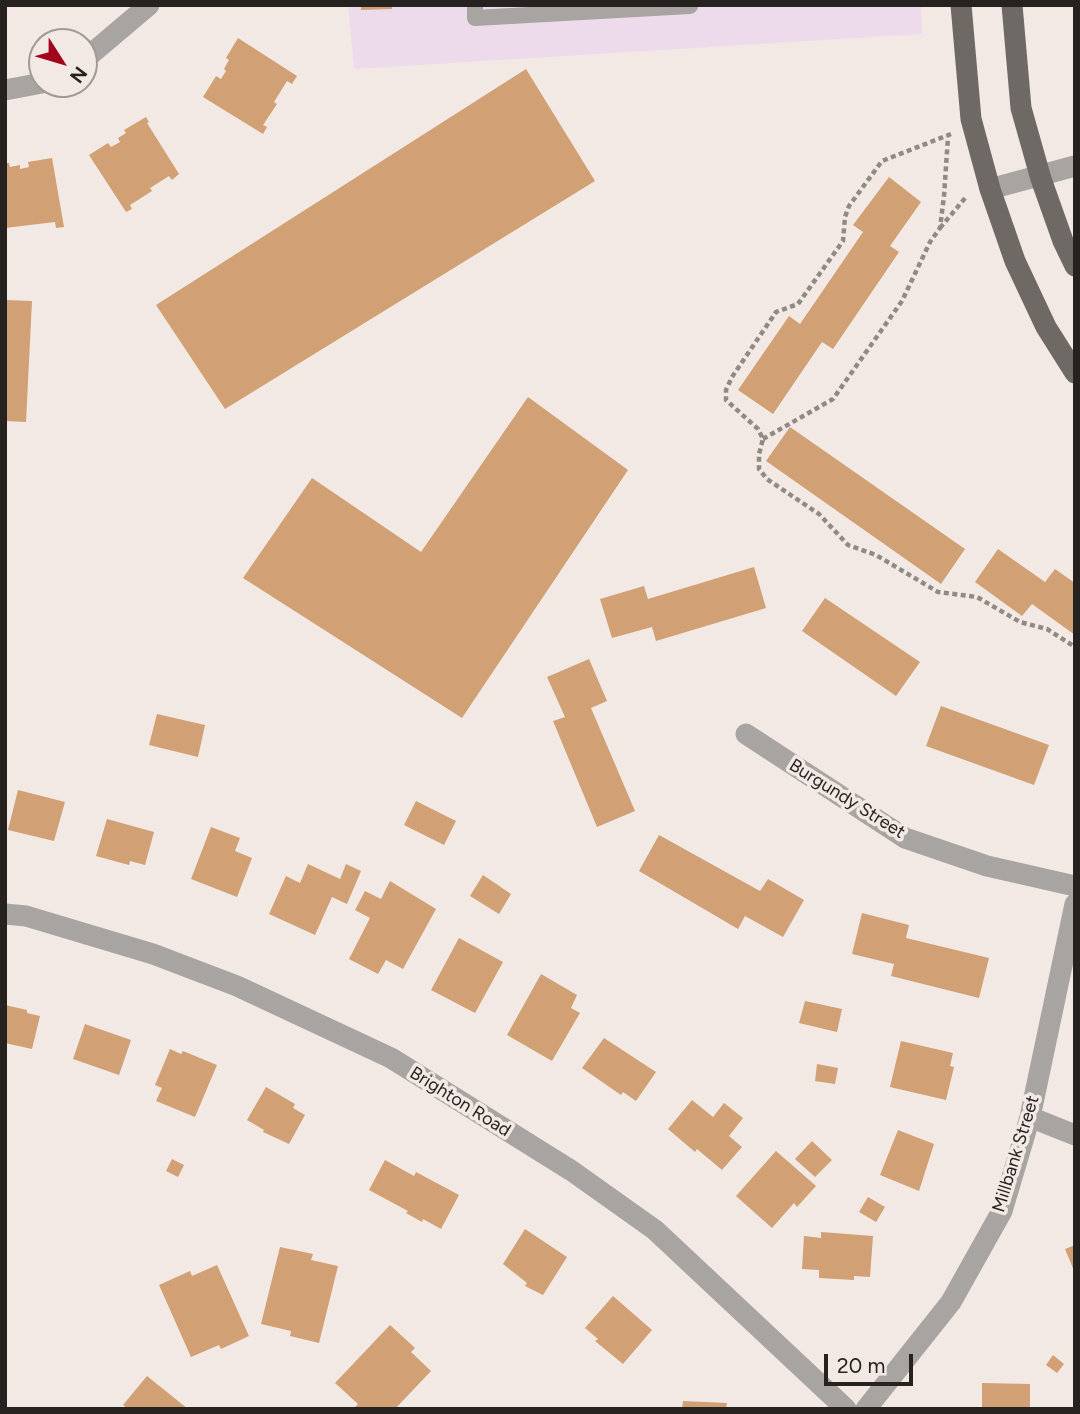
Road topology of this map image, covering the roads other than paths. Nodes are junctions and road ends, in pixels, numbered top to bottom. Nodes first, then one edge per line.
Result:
1 (149, 5) edge
2 (475, 5) edge
3 (700, 5) edge
4 (961, 5) edge
5 (1012, 5) edge
6 (690, 6) edge
7 (98, 48) edge
8 (28, 86) edge
9 (5, 90) edge
10 (1075, 166) edge
11 (1040, 174) junction
12 (989, 189) junction
13 (1075, 266) edge
14 (1075, 373) edge
15 (746, 734) dead end
16 (1075, 886) edge
17 (1075, 904) edge
18 (5, 914) edge
19 (1030, 1117) junction
20 (1075, 1135) edge
21 (846, 1409) edge
22 (866, 1409) edge

1 - 7 street
2 - 6 lane
3 - 6 lane
4 - 12 main road
5 - 11 main road
8 - 9 street
10 - 11 street
11 - 12 street
11 - 13 main road
12 - 14 main road
15 - 16 street, Burgundy Street
17 - 19 street, Millbank Street
18 - 21 street, Brighton Road
19 - 20 street
19 - 22 street, Millbank Street

